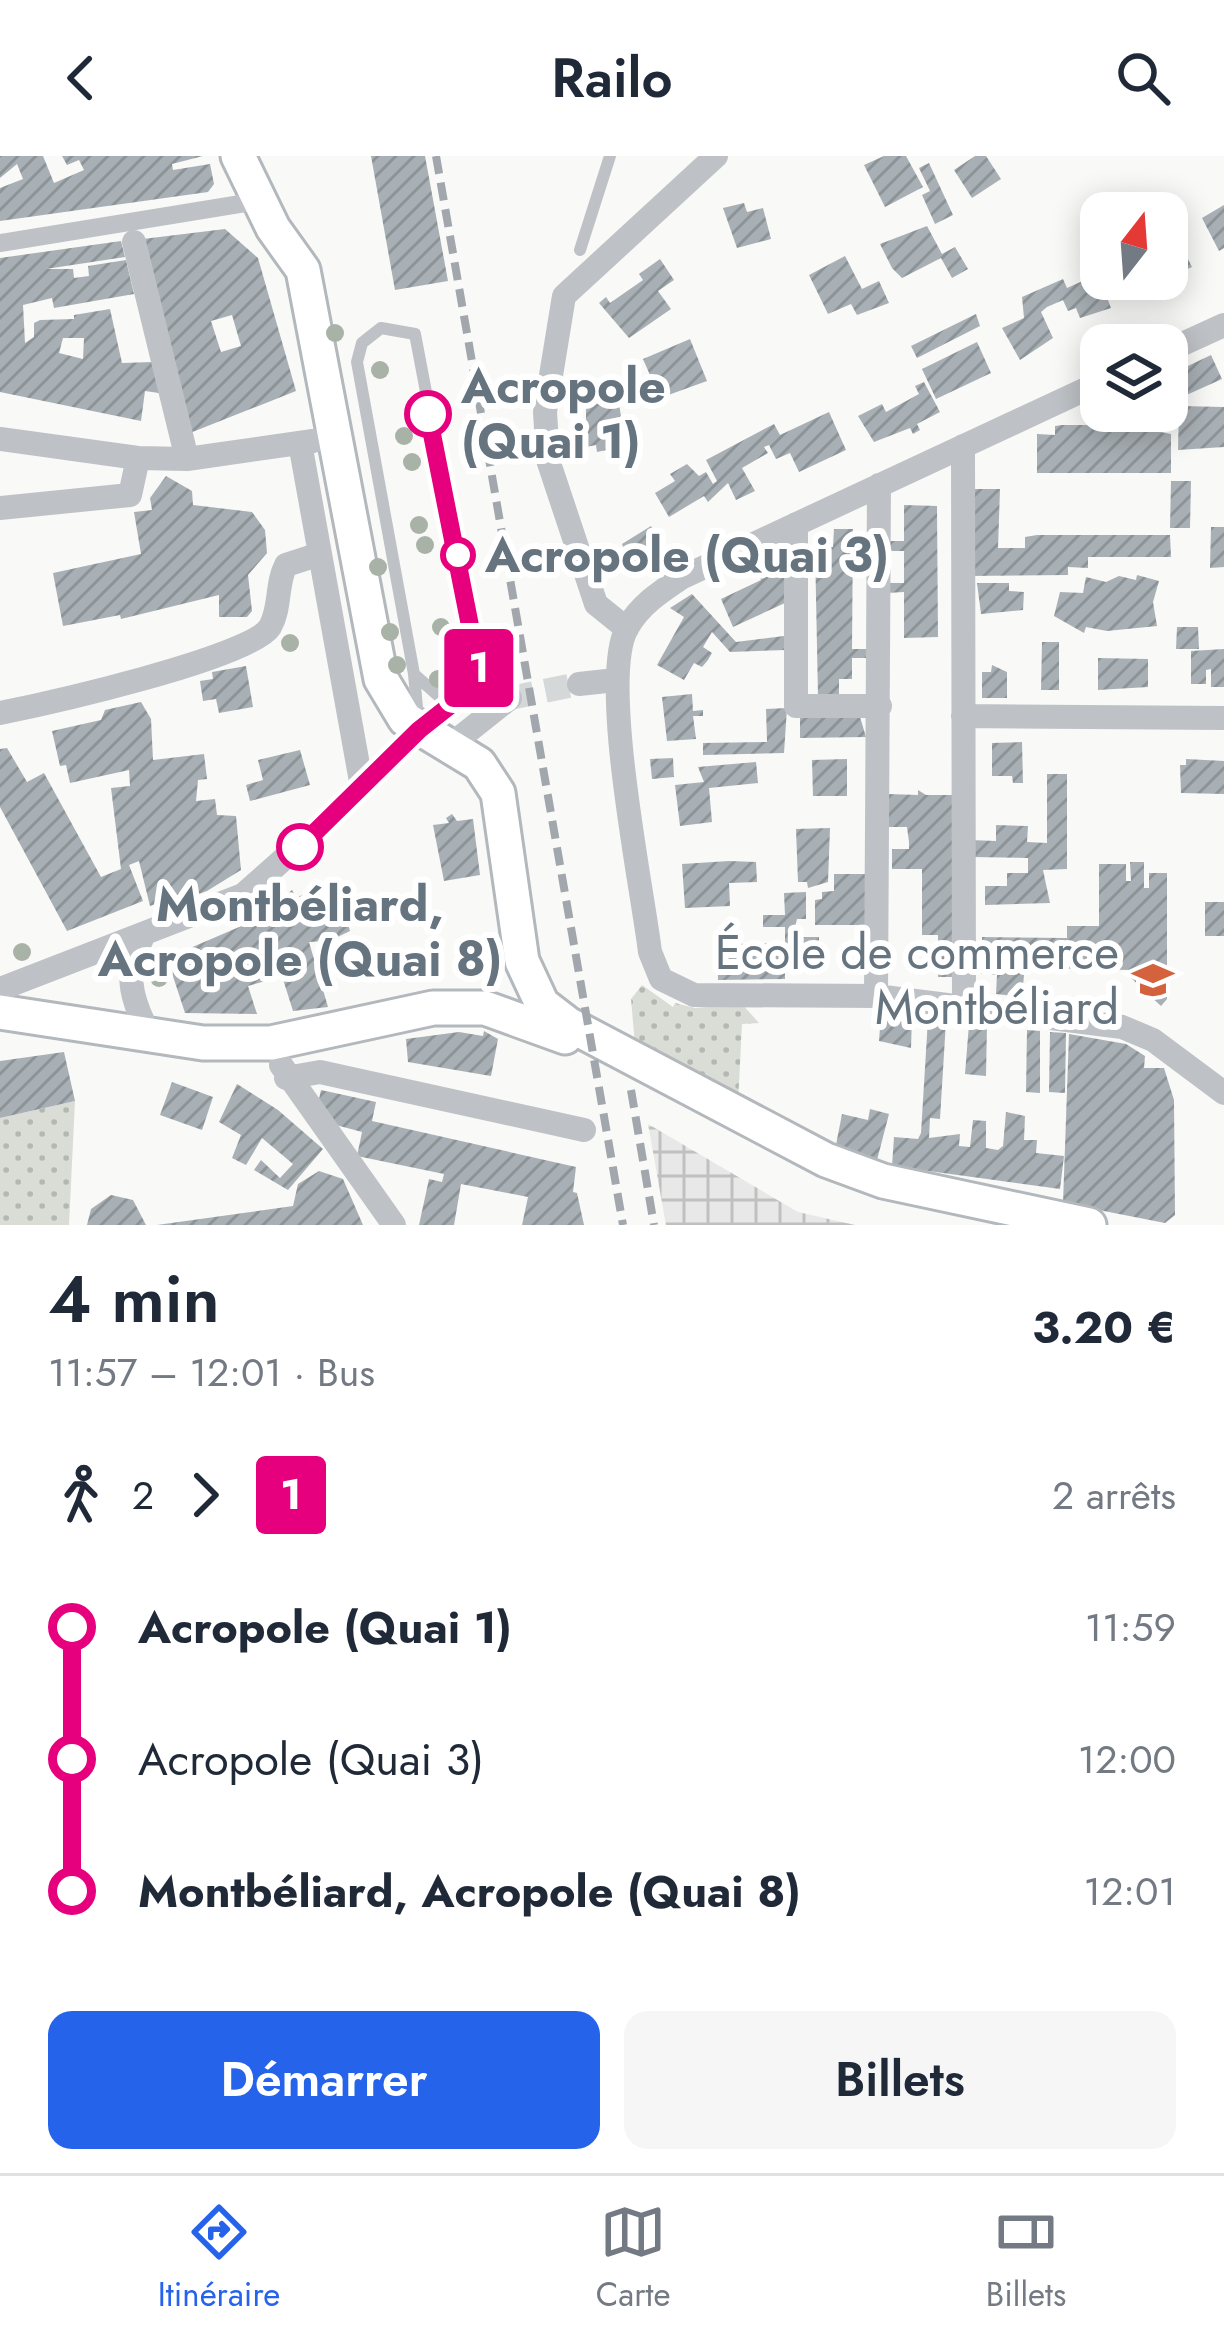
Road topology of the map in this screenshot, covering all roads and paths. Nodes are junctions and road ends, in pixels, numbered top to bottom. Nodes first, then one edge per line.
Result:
1 (238, 156) edge
2 (610, 156) edge
3 (716, 156) edge
4 (259, 201) junction
5 (132, 232) junction
6 (0, 243) edge
7 (580, 250) dead end
8 (1224, 325) edge
9 (1188, 341) edge
10 (357, 362) junction
11 (322, 366) junction
12 (1080, 392) edge
13 (336, 438) junction
14 (0, 439) edge
15 (300, 443) junction
16 (963, 446) junction
17 (138, 458) junction
18 (187, 459) junction
19 (879, 485) junction
20 (0, 508) edge
21 (796, 524) junction
22 (320, 554) junction
23 (627, 628) junction
24 (414, 674) junction
25 (616, 680) junction
26 (579, 684) tunnel mouth
27 (510, 698) tunnel mouth
28 (450, 706) junction
29 (880, 706) junction
30 (0, 713) edge
31 (963, 716) junction
32 (1224, 718) edge
33 (419, 730) junction
34 (452, 744) junction
35 (362, 787) junction
36 (143, 936) junction
37 (522, 962) junction
38 (0, 989) edge
39 (876, 996) junction
40 (964, 1006) junction
41 (485, 1008) junction
42 (0, 1010) edge
43 (148, 1032) junction
44 (271, 1043) junction
45 (286, 1078) junction
46 (1224, 1093) edge
47 (584, 1130) dead end
48 (394, 1225) edge
49 (1011, 1225) edge
50 (1089, 1225) edge

1 - 4 main road
2 - 7 lane
3 - 23 street
4 - 5 street
4 - 11 main road
5 - 6 street
5 - 18 street
8 - 9 street
10 - 11 lane
10 - 24 lane
10 - 28 lane
11 - 13 main road
12 - 16 street
13 - 15 street
13 - 33 main road
14 - 17 street
15 - 18 street
15 - 22 street
16 - 19 street
16 - 31 street
17 - 18 street
17 - 20 street
19 - 21 street
19 - 29 street
21 - 23 street
21 - 29 street
22 - 30 street
22 - 35 street
23 - 25 street
24 - 28 lane
24 - 33 lane
25 - 26 street
25 - 39 street
27 - 34 street
28 - 33 lane
29 - 39 street
31 - 32 street
31 - 40 street
33 - 34 main road
33 - 35 street
34 - 37 main road
35 - 36 street
36 - 38 street
36 - 43 street
37 - 41 main road
37 - 50 main road
39 - 40 street
40 - 46 street
41 - 44 main road
41 - 49 main road
42 - 43 main road
43 - 44 main road
44 - 45 street
45 - 47 street
45 - 48 street

